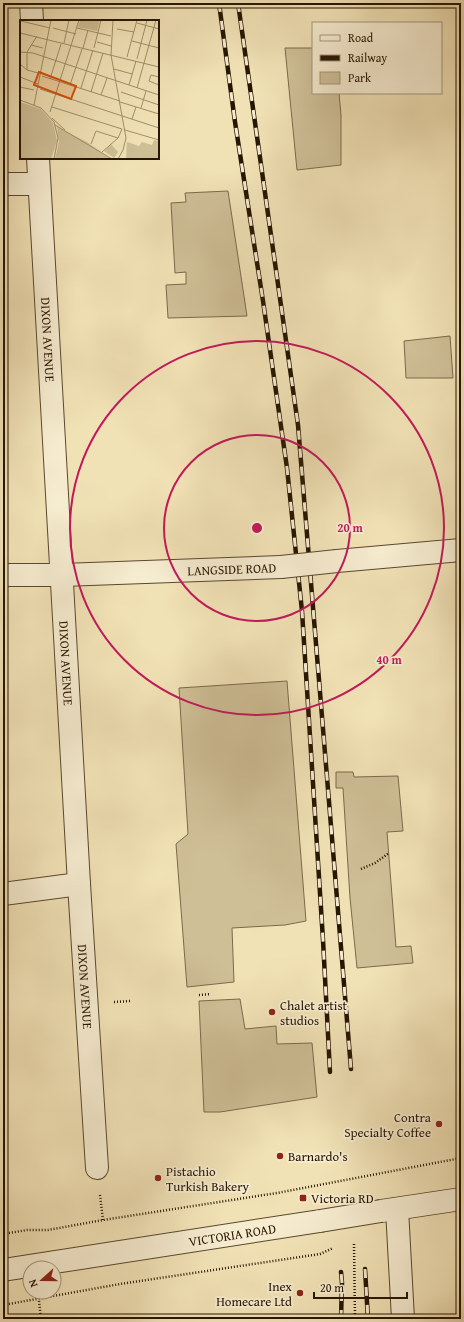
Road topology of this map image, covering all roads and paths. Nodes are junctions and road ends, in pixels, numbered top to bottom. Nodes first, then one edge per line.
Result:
1 (31, 3) edge
2 (32, 20) edge
3 (38, 159) edge
4 (3, 184) edge
5 (39, 184) junction
6 (461, 550) edge
7 (3, 575) edge
8 (62, 575) junction
9 (389, 853) dead end
10 (361, 869) dead end
11 (79, 884) junction
12 (3, 894) edge
13 (199, 994) dead end
14 (211, 994) dead end
15 (461, 1158) edge
16 (97, 1168) dead end
17 (461, 1199) edge
18 (389, 1210) junction
19 (3, 1234) edge
20 (334, 1248) dead end
21 (354, 1268) dead end
22 (3, 1270) edge
23 (62, 1295) edge
24 (33, 1300) edge
25 (39, 1300) edge
26 (3, 1305) edge
27 (41, 1319) edge
28 (355, 1319) edge
29 (403, 1319) edge

1 - 2 street
3 - 5 street, DIXON AVENUE
4 - 5 street
5 - 8 street, DIXON AVENUE
6 - 8 street, LANGSIDE ROAD, bridge
7 - 8 street, LANGSIDE ROAD
8 - 11 street, DIXON AVENUE
9 - 10 path
11 - 12 street
11 - 16 street, DIXON AVENUE
13 - 14 path
15 - 19 path
17 - 18 street, VICTORIA ROAD
18 - 22 street, VICTORIA ROAD, bridge
18 - 29 street
20 - 23 path
21 - 28 path
24 - 26 path
25 - 27 path

